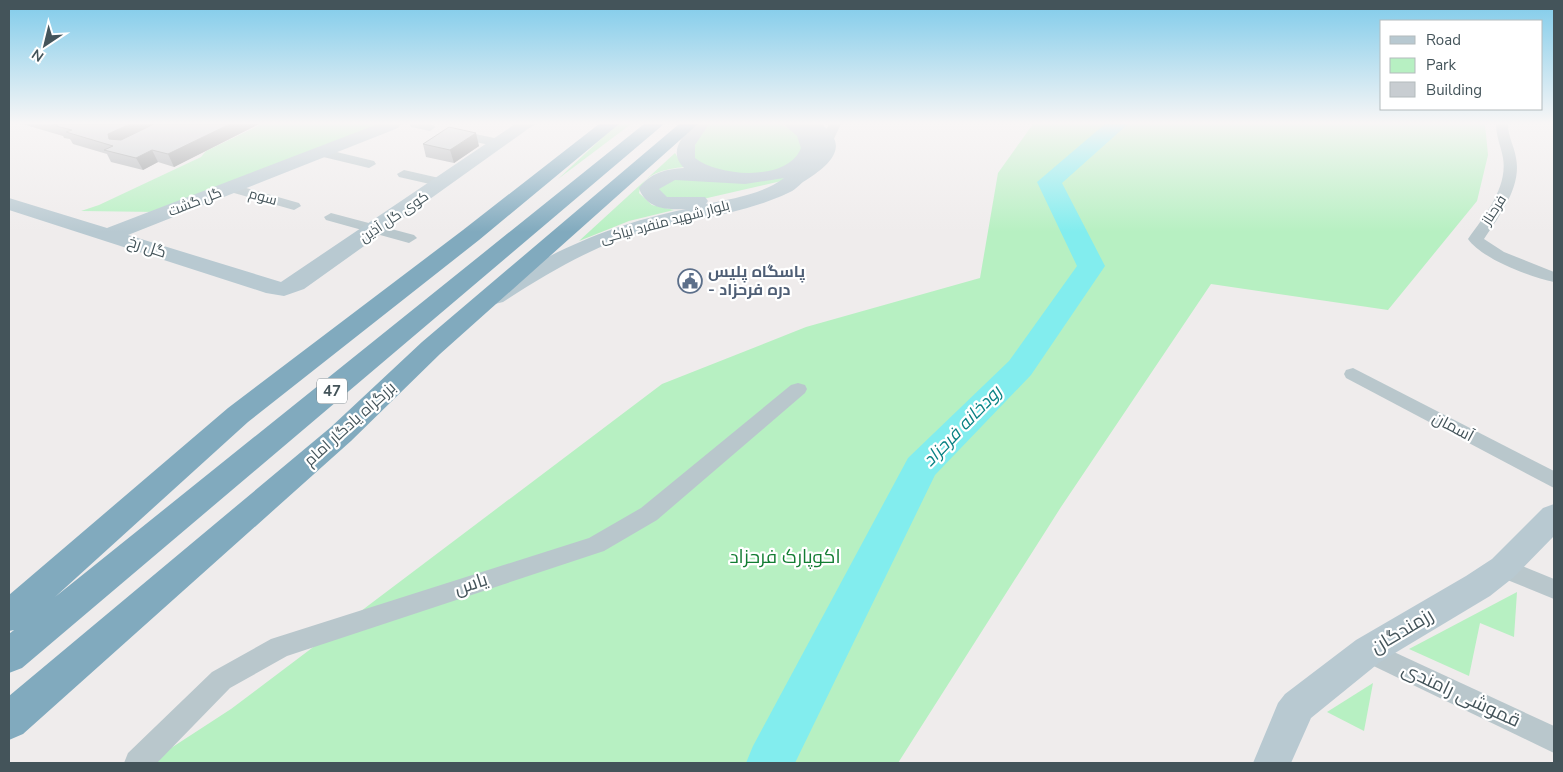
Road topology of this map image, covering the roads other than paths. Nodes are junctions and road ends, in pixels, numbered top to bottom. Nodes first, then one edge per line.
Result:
1 (300, 160) edge
2 (352, 160) edge
3 (475, 160) edge
4 (565, 160) edge
5 (611, 160) edge
6 (647, 160) edge
7 (688, 160) edge
8 (804, 160) edge
9 (824, 160) edge
10 (1510, 160) edge
11 (368, 164) dead end
12 (404, 174) dead end
13 (726, 178) junction
14 (795, 179) junction
15 (443, 183) junction
16 (232, 188) junction
17 (9, 204) edge
18 (294, 206) dead end
19 (331, 217) dead end
20 (375, 229) junction
21 (110, 235) junction
22 (409, 238) dead end
23 (1554, 277) edge
24 (284, 289) joint
25 (471, 313) junction
26 (1353, 374) dead end
27 (798, 389) dead end
28 (1554, 480) edge
29 (1554, 516) edge
30 (1503, 568) junction
31 (1554, 589) edge
32 (9, 616) edge
33 (1368, 651) junction
34 (9, 656) edge
35 (9, 721) edge
36 (1554, 740) edge
37 (138, 763) edge
38 (1272, 763) edge

1 - 16 street, گل گشت
2 - 11 street
3 - 15 street, کوی گل آذین
4 - 32 highway
5 - 34 highway, 47
6 - 25 highway, بزرگراه یادگار امام / 47
7 - 13 street, بلوار شهید منفرد نیاکی
8 - 13 street, بلوار شهید منفرد نیاکی
9 - 14 street, بلوار شهید منفرد نیاکی
10 - 23 street, فرحناز
12 - 15 street
13 - 14 street
14 - 25 street, بلوار شهید منفرد نیاکی
15 - 20 street, کوی گل آذین
16 - 18 street, سوم
16 - 21 street, گل گشت
17 - 21 street, گل رخ
19 - 20 street
20 - 22 street
20 - 24 street, کوی گل آذین
21 - 24 street, گل رخ
25 - 35 highway, بزرگراه یادگار امام / 47
26 - 28 street, آسمان
27 - 37 street, یاس
29 - 30 street, رزمندگان
30 - 31 street
30 - 33 street, رزمندگان
33 - 36 street, قموشی رامندی
33 - 38 street, رزمندگان

